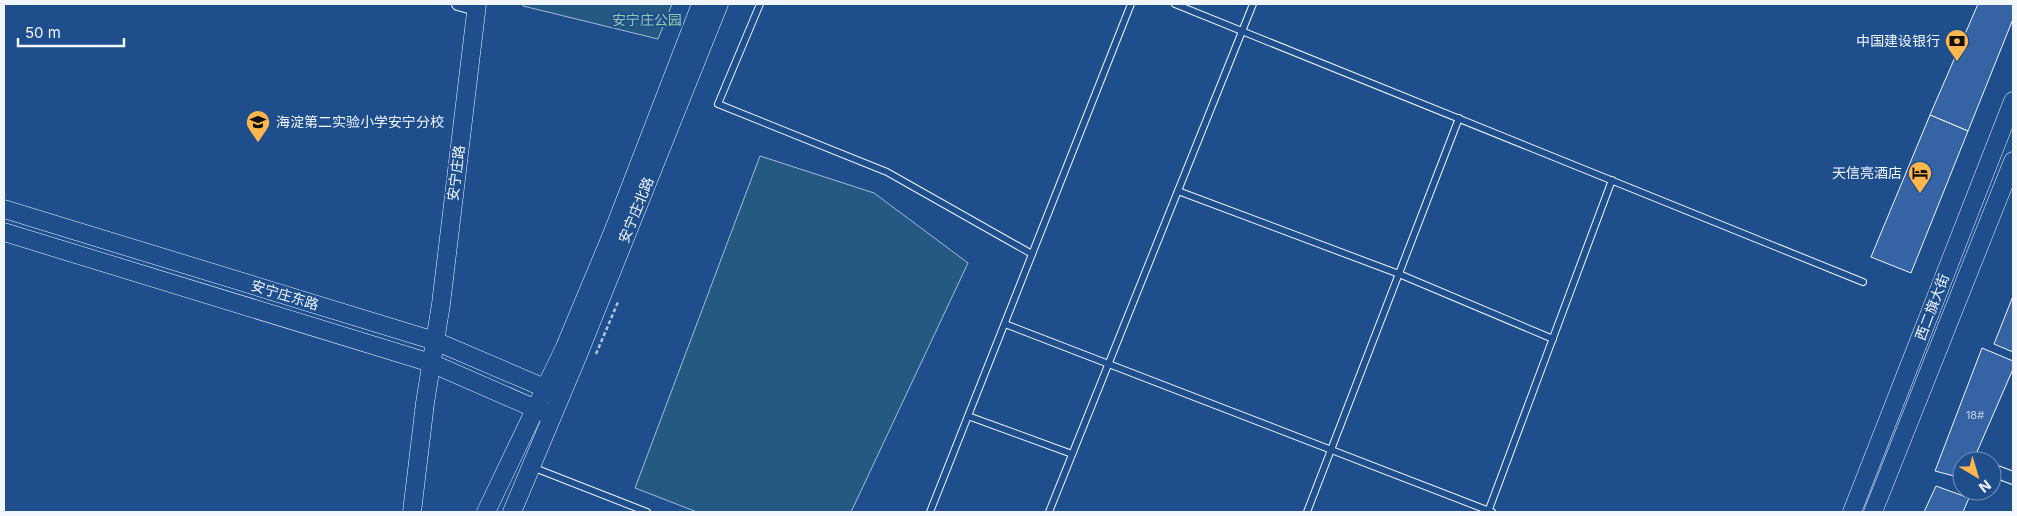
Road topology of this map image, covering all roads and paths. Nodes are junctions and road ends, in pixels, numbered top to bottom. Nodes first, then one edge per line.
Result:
1 (458, 4) edge
2 (701, 4) edge
3 (719, 4) edge
4 (760, 4) edge
5 (1131, 4) edge
6 (1175, 4) edge
7 (1254, 4) edge
8 (476, 7) edge
9 (1243, 31) junction
10 (2013, 102) edge
11 (1459, 118) junction
12 (2013, 161) edge
13 (1612, 180) junction
14 (1178, 191) junction
15 (4, 209) edge
16 (4, 232) edge
17 (1032, 254) junction
18 (1399, 274) junction
19 (1863, 282) dead end
20 (1005, 324) junction
21 (1553, 340) junction
22 (435, 341) junction
23 (432, 363) junction
24 (1108, 364) junction
25 (554, 391) junction
26 (544, 413) junction
27 (968, 416) junction
28 (1332, 450) junction
29 (1072, 454) junction
30 (531, 467) junction
31 (412, 512) edge
32 (486, 512) edge
33 (512, 512) edge
34 (647, 512) edge
35 (931, 512) edge
36 (1048, 512) edge
37 (1307, 512) edge
38 (1490, 512) edge
39 (1852, 512) edge
40 (1873, 512) edge

1 - 8 street
2 - 25 main road, 安宁庄北路
3 - 25 main road, 安宁庄北路
4 - 17 lane
5 - 17 lane
6 - 9 lane
7 - 9 lane
8 - 22 main road, 安宁庄路
9 - 11 lane
9 - 14 lane
10 - 39 main road, 西二旗大街
11 - 13 lane
11 - 18 lane
12 - 40 main road, 西二旗大街
13 - 19 lane
13 - 21 lane
14 - 18 lane
14 - 24 lane
15 - 22 main road, 安宁庄东路
16 - 23 main road, 安宁庄东路
17 - 20 lane
18 - 21 lane
18 - 28 lane
20 - 24 lane
20 - 27 lane
21 - 38 lane
22 - 23 main road, 安宁庄路
22 - 25 main road, 安宁庄东路
23 - 26 main road, 安宁庄东路
23 - 31 main road
24 - 28 lane
24 - 29 lane
25 - 26 main road, 安宁庄北路
26 - 30 main road
26 - 32 main road
27 - 29 lane
27 - 35 lane
28 - 37 lane
28 - 38 lane
29 - 36 lane
30 - 33 main road
30 - 34 lane

